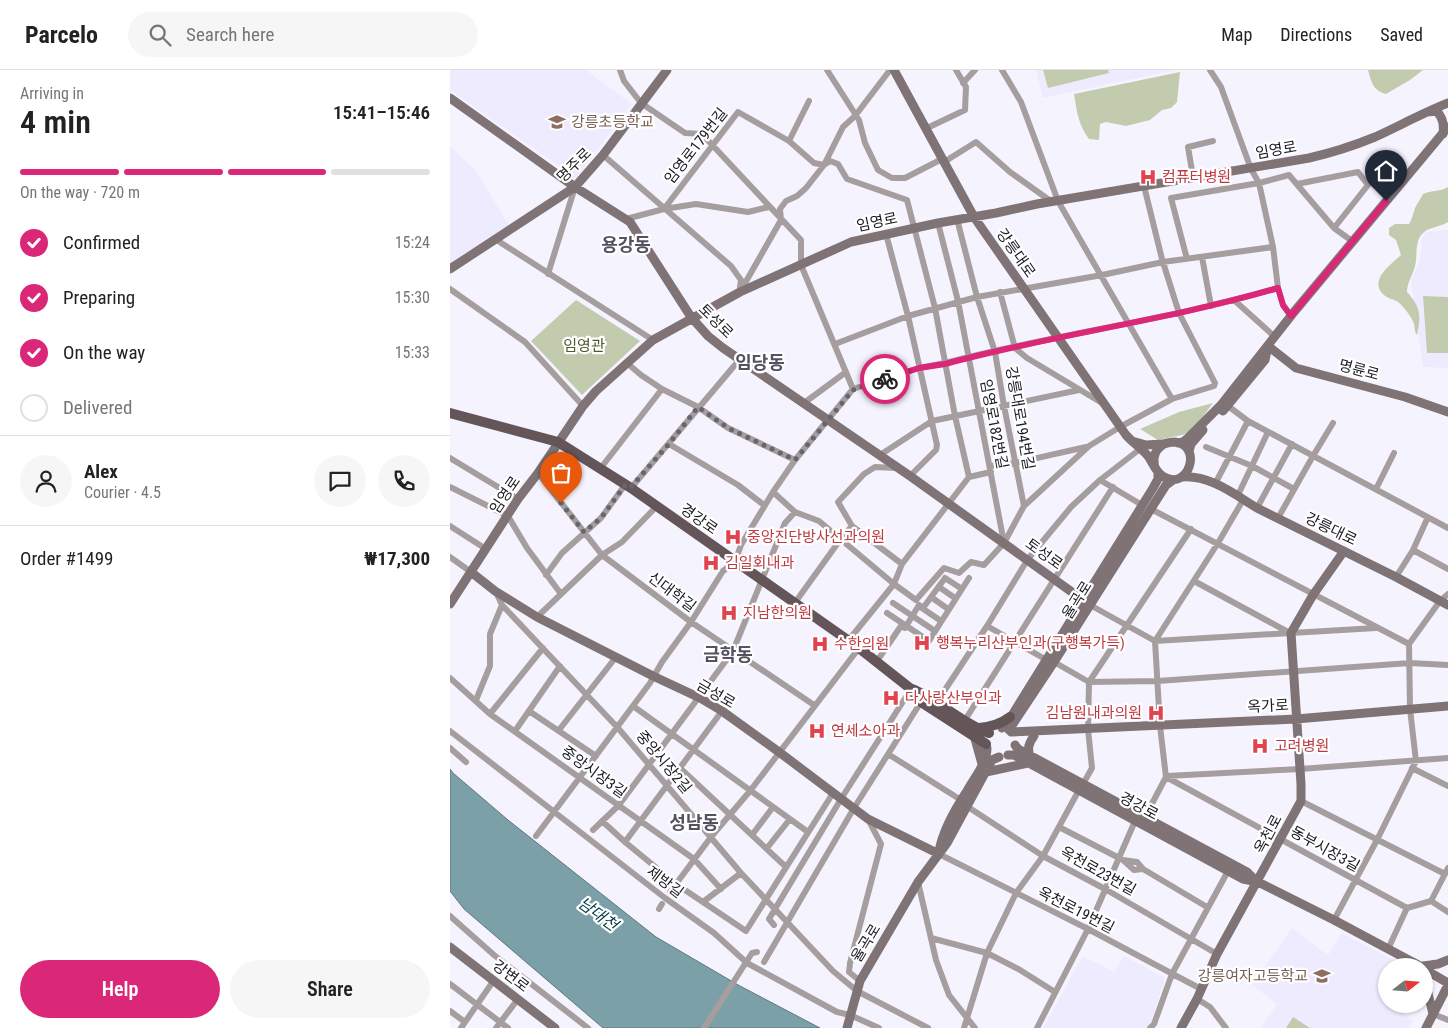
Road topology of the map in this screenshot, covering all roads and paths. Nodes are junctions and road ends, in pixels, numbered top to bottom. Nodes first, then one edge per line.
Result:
1 (620, 70) edge
2 (666, 70) edge
3 (827, 70) edge
4 (892, 70) edge
5 (956, 70) edge
6 (975, 70) edge
7 (1002, 70) edge
8 (1210, 70) edge
9 (963, 82) junction
10 (450, 98) edge
11 (809, 101) dead end
12 (1448, 103) edge
13 (642, 104) junction
14 (1425, 112) junction
15 (855, 116) junction
16 (925, 129) junction
17 (1445, 130) edge
18 (789, 141) junction
19 (1213, 141) dead end
20 (711, 145) junction
21 (603, 155) junction
22 (943, 160) junction
23 (824, 165) junction
24 (1251, 169) junction
25 (1193, 177) junction
26 (1259, 183) junction
27 (1297, 184) junction
28 (1144, 186) junction
29 (575, 187) junction
30 (1055, 202) junction
31 (769, 207) junction
32 (664, 209) junction
33 (974, 217) junction
34 (626, 219) junction
35 (957, 219) junction
36 (781, 220) junction
37 (938, 222) junction
38 (915, 228) junction
39 (1334, 228) junction
40 (886, 234) junction
41 (495, 239) junction
42 (1352, 241) junction
43 (1273, 247) junction
44 (1202, 256) junction
45 (1187, 259) junction
46 (1163, 262) junction
47 (802, 265) junction
48 (450, 269) edge
49 (548, 274) junction
50 (1102, 275) junction
51 (1024, 288) junction
52 (1278, 288) junction
53 (450, 289) edge
54 (740, 292) junction
55 (1000, 292) junction
56 (977, 297) junction
57 (1234, 300) junction
58 (958, 301) junction
59 (1211, 306) junction
60 (935, 308) junction
61 (1180, 313) junction
62 (908, 316) junction
63 (1291, 316) junction
64 (691, 317) junction
65 (1128, 322) junction
66 (1275, 337) junction
67 (1057, 338) junction
68 (652, 340) junction
69 (835, 344) junction
70 (1268, 346) junction
71 (1015, 348) junction
72 (995, 352) junction
73 (968, 357) junction
74 (740, 359) junction
75 (627, 363) junction
76 (945, 364) junction
77 (919, 368) junction
78 (846, 372) junction
79 (662, 389) junction
80 (853, 390) junction
81 (1079, 390) junction
82 (1172, 399) junction
83 (804, 403) junction
84 (1105, 404) junction
85 (582, 406) junction
86 (1004, 406) junction
87 (1228, 406) junction
88 (698, 407) junction
89 (979, 411) junction
90 (1448, 412) edge
91 (450, 413) edge
92 (955, 416) junction
93 (827, 419) junction
94 (932, 421) junction
95 (1248, 421) junction
96 (1333, 423) dead end
97 (1120, 427) junction
98 (1268, 432) junction
99 (1131, 441) junction
100 (558, 442) junction
101 (1166, 443) junction
102 (1178, 443) junction
103 (669, 444) junction
104 (1292, 444) junction
105 (1089, 446) junction
106 (1206, 447) dead end
107 (1140, 449) junction
108 (1394, 453) dead end
109 (880, 455) junction
110 (1190, 456) junction
111 (1229, 456) junction
112 (1313, 456) junction
113 (450, 458) edge
114 (795, 460) junction
115 (1015, 463) junction
116 (1252, 466) junction
117 (898, 468) junction
118 (600, 469) junction
119 (990, 469) junction
120 (1156, 470) junction
121 (538, 473) junction
122 (910, 476) junction
123 (969, 477) junction
124 (1178, 478) junction
125 (1202, 478) junction
126 (1274, 478) junction
127 (1100, 480) junction
128 (1215, 484) junction
129 (450, 486) edge
130 (628, 487) junction
131 (1112, 487) junction
132 (1294, 489) junction
133 (1376, 489) junction
134 (773, 492) junction
135 (1241, 497) junction
136 (518, 499) junction
137 (948, 504) junction
138 (764, 505) junction
139 (1142, 505) junction
140 (1024, 506) junction
141 (656, 507) junction
142 (1257, 508) junction
143 (1151, 510) junction
144 (795, 512) junction
145 (508, 516) junction
146 (1428, 517) junction
147 (1278, 518) junction
148 (450, 526) edge
149 (852, 526) junction
150 (1448, 528) edge
151 (1191, 529) junction
152 (584, 532) junction
153 (840, 540) junction
154 (1004, 542) junction
155 (1218, 543) junction
156 (486, 549) junction
157 (1413, 550) junction
158 (1344, 551) junction
159 (602, 555) junction
160 (450, 558) edge
161 (1028, 559) junction
162 (734, 562) junction
163 (902, 564) junction
164 (1448, 569) edge
165 (471, 572) junction
166 (546, 575) junction
167 (1396, 577) junction
168 (968, 578) dead end
169 (1055, 580) junction
170 (761, 581) junction
171 (1194, 581) junction
172 (894, 584) junction
173 (938, 587) junction
174 (962, 589) junction
175 (496, 591) junction
176 (900, 593) dead end
177 (561, 594) junction
178 (1448, 594) edge
179 (1313, 595) junction
180 (931, 597) junction
181 (956, 598) junction
182 (893, 603) dead end
183 (1086, 603) junction
184 (1444, 603) edge
185 (450, 604) edge
186 (502, 604) junction
187 (794, 604) junction
188 (919, 606) junction
189 (948, 609) junction
190 (887, 613) dead end
191 (912, 616) junction
192 (537, 617) junction
193 (941, 621) junction
194 (691, 622) junction
195 (1128, 625) junction
196 (906, 626) junction
197 (987, 626) junction
198 (1376, 628) junction
199 (935, 631) junction
200 (1291, 633) junction
201 (848, 641) junction
202 (1156, 641) junction
203 (1014, 643) junction
204 (1409, 644) junction
205 (543, 648) junction
206 (858, 648) junction
207 (733, 651) junction
208 (616, 657) junction
209 (877, 661) junction
210 (1050, 661) junction
211 (1410, 663) junction
212 (1448, 665) edge
213 (560, 666) junction
214 (1293, 672) junction
215 (652, 676) junction
216 (450, 678) edge
217 (1158, 681) junction
218 (1089, 682) junction
219 (911, 689) junction
220 (587, 694) junction
221 (700, 698) junction
222 (476, 700) junction
223 (921, 702) junction
224 (937, 702) junction
225 (814, 705) junction
226 (633, 706) junction
227 (1448, 706) edge
228 (1410, 709) junction
229 (529, 711) junction
230 (722, 711) junction
231 (490, 714) junction
232 (1015, 716) junction
233 (1296, 719) junction
234 (965, 720) junction
235 (1160, 726) junction
236 (618, 728) junction
237 (1088, 729) junction
238 (515, 730) junction
239 (559, 730) junction
240 (450, 731) edge
241 (976, 732) junction
242 (989, 733) junction
243 (671, 734) junction
244 (1032, 734) junction
245 (1010, 735) junction
246 (987, 746) junction
247 (450, 748) edge
248 (694, 749) junction
249 (779, 752) junction
250 (888, 754) junction
251 (596, 756) junction
252 (1003, 756) junction
253 (1448, 758) edge
254 (1029, 759) junction
255 (1416, 761) junction
256 (466, 762) dead end
257 (649, 764) junction
258 (680, 768) junction
259 (984, 768) junction
260 (1412, 768) junction
261 (1300, 769) junction
262 (1166, 776) junction
263 (580, 777) junction
264 (667, 785) junction
265 (1448, 786) edge
266 (1081, 787) junction
267 (750, 790) junction
268 (833, 792) junction
269 (841, 799) junction
270 (961, 800) junction
271 (1301, 801) junction
272 (619, 805) junction
273 (968, 806) junction
274 (773, 807) junction
275 (854, 808) junction
276 (554, 812) junction
277 (729, 814) junction
278 (1145, 817) junction
279 (790, 819) junction
280 (868, 819) junction
281 (602, 821) junction
282 (1134, 821) junction
283 (640, 822) junction
284 (1059, 827) junction
285 (593, 830) dead end
286 (808, 832) junction
287 (752, 835) junction
288 (536, 836) dead end
289 (711, 837) junction
290 (1280, 839) junction
291 (1376, 840) junction
292 (625, 842) junction
293 (767, 848) junction
294 (939, 854) junction
295 (1043, 856) junction
296 (694, 859) junction
297 (1121, 859) junction
298 (786, 867) junction
299 (1228, 871) junction
300 (1446, 871) edge
301 (741, 873) junction
302 (1356, 880) junction
303 (918, 882) junction
304 (1258, 882) junction
305 (676, 884) junction
306 (722, 889) junction
307 (1105, 889) junction
308 (670, 892) dead end
309 (1016, 893) junction
310 (766, 899) junction
311 (1430, 901) junction
312 (703, 902) junction
313 (1207, 907) junction
314 (775, 908) junction
315 (1407, 908) junction
316 (1448, 912) edge
317 (450, 916) edge
318 (1334, 920) junction
319 (788, 922) junction
320 (774, 924) dead end
321 (1088, 929) junction
322 (931, 938) junction
323 (1190, 938) junction
324 (1388, 949) junction
325 (451, 950) edge
326 (757, 952) dead end
327 (987, 953) junction
328 (1217, 954) junction
329 (1405, 958) edge
330 (1448, 960) edge
331 (764, 962) dead end
332 (1433, 965) edge
333 (1172, 974) junction
334 (1433, 974) edge
335 (494, 980) junction
336 (860, 980) junction
337 (450, 984) edge
338 (1448, 984) edge
339 (1201, 989) junction
340 (857, 991) junction
341 (1055, 992) junction
342 (518, 999) junction
343 (1197, 999) junction
344 (478, 1004) junction
345 (450, 1011) edge
346 (1433, 1014) junction
347 (850, 1015) junction
348 (967, 1017) junction
349 (1448, 1020) edge
350 (463, 1025) edge
351 (498, 1025) edge
352 (508, 1028) edge
353 (555, 1028) edge
354 (588, 1028) edge
355 (704, 1028) edge
356 (848, 1028) edge
357 (880, 1028) edge
358 (928, 1028) edge
359 (964, 1028) edge
360 (975, 1028) edge
361 (1037, 1028) edge
362 (1150, 1028) edge
363 (1181, 1028) edge
364 (1226, 1028) edge
365 (1426, 1028) edge

1 - 13 street
2 - 13 street, 명주로
3 - 15 street
4 - 15 street
4 - 16 street, 강릉대로
5 - 9 street
6 - 9 street
7 - 30 street
8 - 24 street
9 - 16 street
10 - 29 street, 토성로
11 - 18 street
12 - 14 street, 임영로
13 - 20 street
13 - 21 street, 명주로
14 - 17 street
14 - 24 street, 임영로
15 - 22 street
15 - 23 street
16 - 22 street, 강릉대로
17 - 42 street
18 - 20 street, 임영로179번길
18 - 23 street, 임영로179번길
19 - 25 street
20 - 31 street
20 - 32 street, 임영로179번길
21 - 29 street, 명주로
21 - 32 street
22 - 30 street
22 - 33 street, 강릉대로
23 - 36 street
23 - 38 street, 임영로179번길
24 - 25 street, 임영로
24 - 26 street
25 - 28 street, 임영로
26 - 27 street
26 - 43 street
26 - 45 street
27 - 39 street
27 - 39 street
28 - 30 street, 임영로
28 - 46 street
29 - 34 street, 토성로
29 - 41 street, 명주로
29 - 49 street
30 - 33 street, 임영로
30 - 50 street
31 - 32 street
31 - 36 street
32 - 34 street
32 - 54 street
33 - 35 street, 임영로
33 - 51 street, 강릉대로
34 - 64 street, 토성로
35 - 37 street, 임영로
35 - 56 street, 강릉대로194번길
36 - 47 street
36 - 54 street
37 - 38 street, 임영로
37 - 58 street, 임영로182번길
38 - 40 street, 임영로
38 - 60 street
39 - 42 street
40 - 47 street, 임영로
40 - 62 street
41 - 48 street, 명주로
41 - 49 street
42 - 63 street
43 - 44 street
43 - 52 street
44 - 45 street
44 - 59 street
45 - 46 street
46 - 50 street
46 - 61 street
47 - 54 street, 임영로
47 - 69 street
49 - 68 street
50 - 51 street
50 - 65 street
51 - 55 street
51 - 67 street, 강릉대로
52 - 57 street
52 - 63 street
53 - 85 street
54 - 64 street, 임영로
55 - 56 street
55 - 71 street
56 - 58 street
56 - 72 street, 강릉대로194번길
57 - 59 street
57 - 66 street
58 - 60 street
58 - 73 street, 임영로182번길
59 - 61 street
60 - 62 street
60 - 76 street
61 - 65 street
61 - 82 street
62 - 69 street
62 - 77 street
63 - 66 street
64 - 68 street, 임영로
64 - 74 street, 토성로
65 - 67 street
65 - 82 street
66 - 70 street
67 - 71 street
67 - 84 street, 강릉대로
68 - 75 street, 임영로
69 - 78 street
70 - 87 street
70 - 90 street, 명륜로
70 - 102 street
71 - 72 street
71 - 81 street
72 - 73 street
72 - 86 street, 강릉대로194번길
73 - 76 street
73 - 89 street, 임영로182번길
74 - 83 street, 토성로
74 - 88 street
75 - 79 street
75 - 85 street, 임영로
76 - 77 street
76 - 92 street
77 - 80 street
77 - 94 street
78 - 80 street
78 - 83 street
79 - 88 street
79 - 118 street
80 - 93 street
81 - 84 street
81 - 86 street
82 - 97 street
83 - 93 street, 토성로
84 - 97 street, 강릉대로
85 - 100 street, 임영로
86 - 89 street
86 - 115 street, 강릉대로194번길
87 - 95 street
87 - 110 street
88 - 103 street
88 - 114 street
89 - 92 street
89 - 119 street, 임영로182번길
91 - 100 main road, 경강로
92 - 94 street
92 - 123 street
93 - 109 street, 토성로
93 - 114 street
94 - 109 street
94 - 122 street
95 - 98 street
95 - 111 street
96 - 112 street
97 - 99 street, 강릉대로
97 - 105 street
98 - 104 street
98 - 116 street
99 - 101 street
99 - 107 street, 강릉대로
100 - 118 main road, 경강로
100 - 121 street, 임영로
101 - 102 street
101 - 120 street
102 - 110 street
103 - 130 street
103 - 138 street
104 - 112 street
104 - 126 street
105 - 115 street
105 - 140 street
106 - 111 street
107 - 120 street, 강릉대로
107 - 127 street
108 - 133 street
109 - 117 street, 토성로
110 - 124 street
110 - 125 street
111 - 116 street
111 - 128 street
112 - 132 street
112 - 133 street
113 - 136 street
114 - 134 street
115 - 119 street
115 - 140 street, 강릉대로194번길
116 - 126 street
116 - 135 street
117 - 122 street, 토성로
117 - 149 street
118 - 130 main road, 경강로
119 - 123 street
119 - 154 street, 임영로182번길
120 - 124 street
120 - 139 street
121 - 136 street, 임영로
121 - 152 street, 신대학길
122 - 137 street, 토성로
123 - 137 street
124 - 125 street
124 - 143 street, 율곡로
125 - 128 street, 강릉대로
126 - 132 street
126 - 142 street
127 - 131 street
127 - 161 street
128 - 135 street, 강릉대로
129 - 145 street
130 - 141 main road, 경강로
130 - 152 street
131 - 139 street
131 - 169 street
132 - 147 street
133 - 146 street
134 - 138 street
134 - 144 street
135 - 142 street, 강릉대로
135 - 155 street
136 - 145 street, 임영로
137 - 154 street, 토성로
137 - 163 street
138 - 162 street
139 - 183 street
140 - 154 street
141 - 159 street
141 - 162 main road, 경강로
142 - 147 street, 강릉대로
143 - 151 street
143 - 183 street, 율곡로
144 - 153 street
144 - 170 street
145 - 156 street, 임영로
145 - 166 street
146 - 150 street
146 - 157 street
147 - 158 street, 강릉대로
148 - 156 street
149 - 153 street
149 - 163 street
151 - 155 street
151 - 195 street
152 - 159 street, 신대학길
152 - 166 street
153 - 172 street
153 - 187 street
154 - 161 street, 토성로
154 - 172 street
155 - 171 street
155 - 179 street
156 - 165 street, 임영로
157 - 164 street
157 - 167 street
158 - 167 street, 강릉대로
158 - 179 street
159 - 177 street
159 - 194 street, 신대학길
160 - 165 street
161 - 169 street, 토성로
161 - 197 street
162 - 170 main road, 경강로
162 - 194 street
163 - 172 street
165 - 175 street, 금성로
165 - 185 street, 임영로
166 - 177 street
167 - 184 street, 강릉대로
168 - 174 street
169 - 183 street, 토성로
169 - 203 street
170 - 187 main road, 경강로
170 - 207 street
171 - 200 street
171 - 202 street
172 - 201 street
173 - 174 street
173 - 180 street
173 - 181 street
174 - 181 street
175 - 186 street, 중앙시장2길
175 - 192 street, 금성로
176 - 188 street
177 - 192 street
178 - 184 street
179 - 198 street
179 - 200 street
180 - 188 street
180 - 189 street
181 - 189 street
182 - 191 street
183 - 195 street
183 - 210 street, 율곡로
184 - 204 street
186 - 205 street, 중앙시장2길
186 - 222 street
187 - 201 main road, 경강로
188 - 191 street
188 - 193 street
189 - 193 street
190 - 196 street
191 - 196 street
191 - 199 street
192 - 208 street, 금성로
193 - 199 street
194 - 207 street, 신대학길
194 - 215 street
195 - 202 street
195 - 218 street
196 - 199 street
196 - 209 street
197 - 203 street
197 - 224 street
198 - 200 street
198 - 204 street
200 - 202 street
200 - 214 street
201 - 206 main road, 경강로
202 - 217 street
203 - 210 street
203 - 234 street
204 - 211 street
205 - 213 street, 중앙시장2길
205 - 231 street
206 - 209 main road, 경강로
206 - 225 street
207 - 221 street
207 - 225 street, 신대학길
208 - 215 street, 금성로
208 - 220 street
209 - 219 main road, 경강로
210 - 218 street
210 - 232 street, 율곡로
211 - 212 street
211 - 214 street
211 - 228 street
213 - 220 street, 중앙시장2길
213 - 229 street
214 - 217 street
214 - 233 street
215 - 221 street, 금성로
215 - 226 street
216 - 222 street, 중앙시장3길
217 - 218 street
217 - 235 street
218 - 237 street
219 - 223 main road, 경강로
219 - 224 main road, 경강로
219 - 269 street
220 - 236 street, 중앙시장2길
220 - 239 street
221 - 230 street, 금성로
221 - 243 street
222 - 231 street, 중앙시장3길
223 - 241 main road, 경강로
223 - 250 street
224 - 234 main road, 경강로
225 - 249 street
226 - 236 street
226 - 243 street
227 - 228 street, 옥가로
228 - 233 street, 옥가로
228 - 255 street
229 - 238 street
229 - 239 street
230 - 248 street
230 - 249 street, 금성로
231 - 238 street, 중앙시장3길
232 - 241 main road
232 - 244 street
232 - 245 street, 율곡로
233 - 235 street, 옥가로
233 - 261 street
234 - 241 main road, 경강로
235 - 237 street, 옥가로
235 - 262 street
236 - 251 street
236 - 257 street, 중앙시장2길
237 - 244 street, 옥가로
237 - 266 street
238 - 263 street, 중앙시장3길
239 - 251 street
240 - 276 street, 제방길
241 - 242 main road, 경강로
241 - 246 main road, 경강로
241 - 259 street
242 - 245 street
242 - 246 street
243 - 248 street
243 - 257 street
244 - 245 street, 옥가로
244 - 254 street
245 - 252 street
245 - 254 street, 경강로
246 - 252 street
246 - 259 street, 율곡로
247 - 256 street
248 - 258 street
248 - 267 street
249 - 267 street
249 - 268 street, 금성로
250 - 270 street
250 - 275 street
251 - 263 street
252 - 254 street, 경강로
252 - 259 street, 율곡로
253 - 255 street
254 - 259 street
254 - 266 street, 경강로
255 - 260 street
255 - 261 street
257 - 264 street, 중앙시장2길
257 - 272 street
258 - 264 street
258 - 277 street
259 - 270 street, 율곡로
259 - 273 street, 율곡로
260 - 265 street
260 - 291 street
261 - 262 street
261 - 271 street
262 - 278 street
262 - 290 street, 동부시장3길
263 - 272 street, 중앙시장3길
263 - 276 street
264 - 283 street
264 - 289 street, 중앙시장2길
266 - 278 street, 경강로
266 - 282 street, 경강로
266 - 284 street
267 - 274 street
267 - 277 street
268 - 269 street, 금성로
268 - 286 street
269 - 275 street, 금성로
269 - 314 street
270 - 294 street, 율곡로
271 - 290 street, 옥천로
271 - 291 street
272 - 281 street
272 - 283 street, 중앙시장3길
273 - 294 street, 율곡로
273 - 295 street, 옥천로23번길
274 - 279 street
274 - 287 street
275 - 280 street, 금성로
275 - 319 street
276 - 288 street
276 - 347 street, 제방길
277 - 287 street
277 - 289 street
278 - 304 street, 경강로
279 - 286 street
279 - 293 street
280 - 294 street, 금성로
280 - 336 street
281 - 285 street
281 - 292 street
282 - 297 street
282 - 299 street, 경강로
283 - 292 street
283 - 296 street, 중앙시장3길
284 - 295 street
284 - 297 street
286 - 298 street
287 - 293 street
289 - 296 street
289 - 301 street, 중앙시장2길
290 - 302 street, 동부시장3길
290 - 304 street, 옥천로
291 - 300 street
291 - 302 street
292 - 305 street
293 - 298 street
294 - 303 street, 율곡로
294 - 309 street, 옥천로19번길
295 - 307 street, 옥천로23번길
295 - 309 street
296 - 305 street
296 - 306 street, 중앙시장3길
297 - 307 street
297 - 313 street
298 - 310 street
299 - 304 street, 경강로
299 - 313 street
300 - 311 street
301 - 306 street
301 - 310 street, 중앙시장2길
302 - 315 street, 동부시장3길
302 - 318 street
303 - 322 street
303 - 336 street, 율곡로
304 - 318 street, 경강로
304 - 328 street, 옥천로
305 - 308 street
305 - 312 street
306 - 312 street
307 - 321 street
307 - 323 street, 옥천로23번길
309 - 321 street, 옥천로19번길
309 - 327 street
310 - 312 street
310 - 314 street, 중앙시장2길
311 - 315 street
311 - 316 street
313 - 323 street
314 - 319 street, 중앙시장2길
314 - 320 street
315 - 324 street
317 - 354 street
318 - 324 street, 경강로
319 - 331 street
319 - 340 street, 중앙시장2길
321 - 333 street, 옥천로19번길
321 - 341 street
322 - 327 street
322 - 348 street
323 - 328 street, 옥천로23번길
323 - 333 street
324 - 329 street, 경강로
325 - 335 street, 강변로
326 - 355 street, bridge
327 - 341 street
327 - 348 street
328 - 339 street, 옥천로
330 - 332 street
333 - 339 street, 옥천로19번길
333 - 362 street
334 - 338 street, 경강로
335 - 342 street, 강변로
335 - 344 street
336 - 340 street, 율곡로
337 - 344 street
338 - 346 street
339 - 343 street, 옥천로
340 - 347 street, 율곡로
340 - 358 street, 중앙시장2길
341 - 361 street
342 - 351 street
342 - 353 street, 강변로
343 - 363 street, 옥천로
343 - 364 street
344 - 350 street
344 - 351 street
345 - 350 street
346 - 349 street
346 - 365 street
347 - 356 street, 율곡로
347 - 357 street, 제방길
348 - 359 street
348 - 360 street
351 - 352 street

